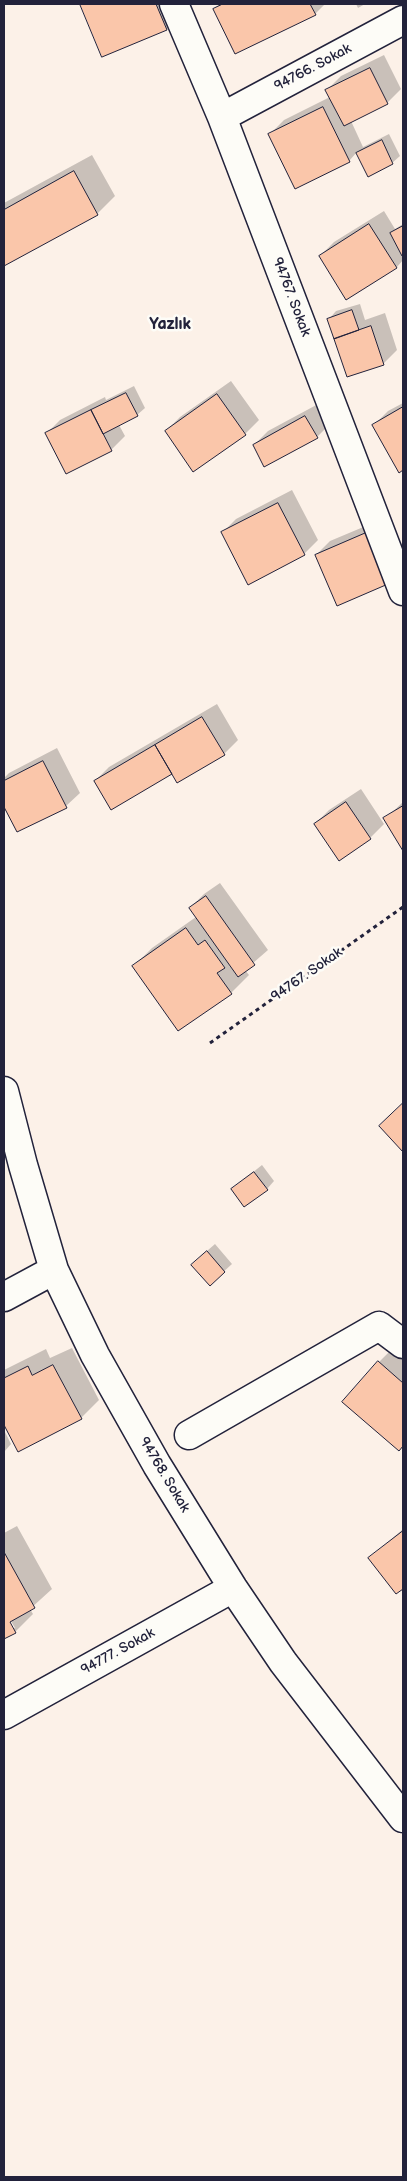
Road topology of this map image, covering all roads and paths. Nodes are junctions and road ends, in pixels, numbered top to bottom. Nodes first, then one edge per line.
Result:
1 (174, 4) edge
2 (403, 20) edge
3 (222, 117) junction
4 (403, 591) edge
5 (403, 906) edge
6 (210, 1043) dead end
7 (4, 1091) edge
8 (54, 1270) junction
9 (4, 1297) edge
10 (403, 1344) edge
11 (189, 1435) dead end
12 (233, 1588) junction
13 (4, 1715) edge
14 (403, 1818) edge

1 - 3 street, 94767. Sokak
2 - 3 street, 94766. Sokak
3 - 4 street, 94767. Sokak
5 - 6 path, 94767. Sokak
7 - 8 street, 94768. Sokak
8 - 9 street
8 - 12 street, 94768. Sokak
10 - 11 street
12 - 13 street, 94777. Sokak
12 - 14 street, 94768. Sokak

